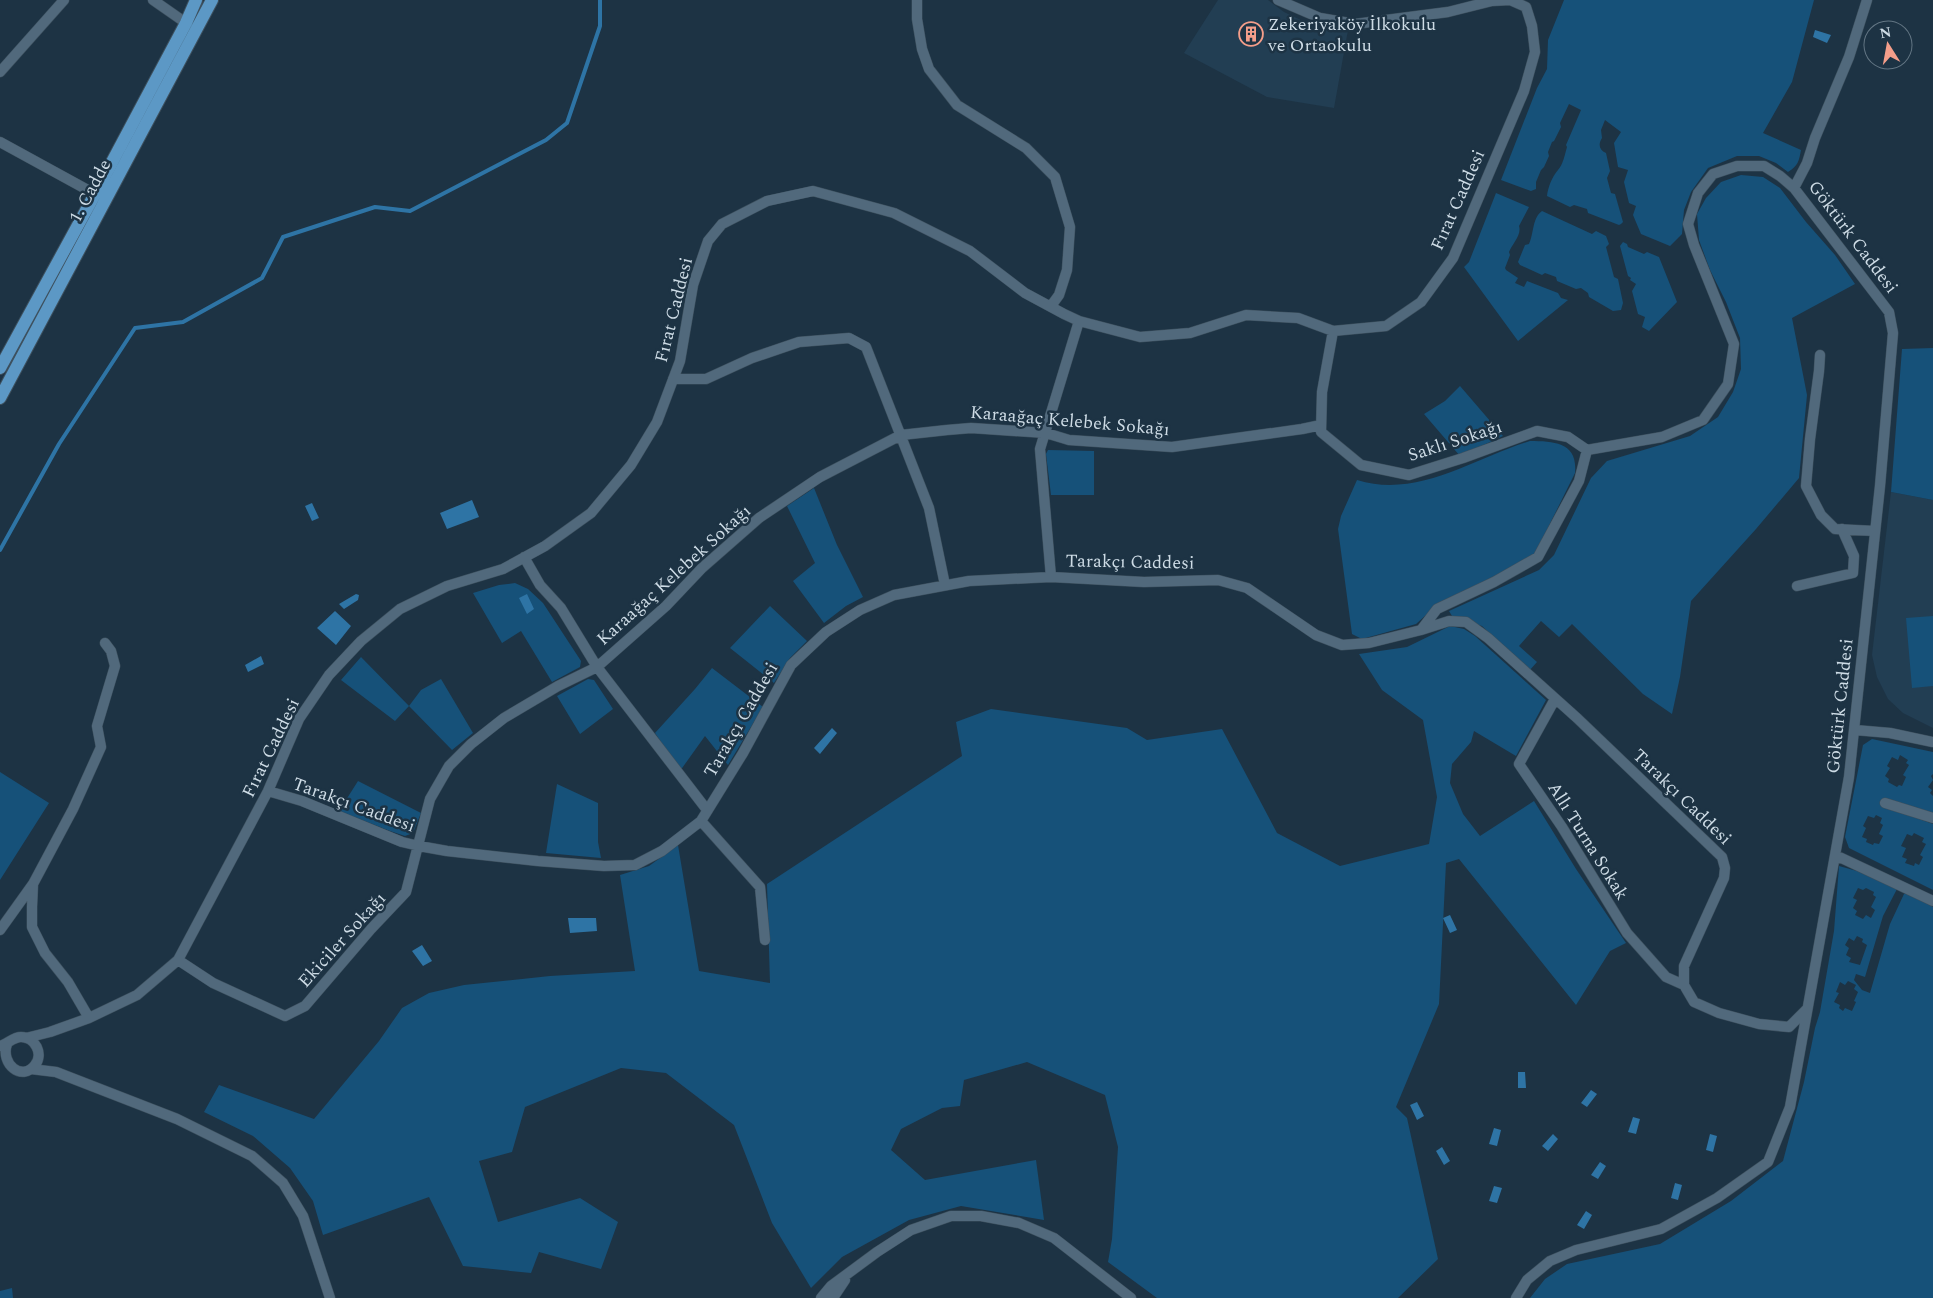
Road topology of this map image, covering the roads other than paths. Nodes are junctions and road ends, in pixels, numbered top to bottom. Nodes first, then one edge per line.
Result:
1 (64, 0) edge
2 (153, 0) edge
3 (196, 0) edge
4 (212, 0) edge
5 (917, 0) edge
6 (1278, 0) edge
7 (1510, 0) edge
8 (1867, 0) edge
9 (186, 23) junction
10 (0, 72) edge
11 (0, 142) edge
12 (1794, 188) junction
13 (95, 194) junction
14 (1051, 306) junction
15 (1080, 321) junction
16 (1334, 331) junction
17 (1820, 355) dead end
18 (0, 368) edge
19 (673, 379) junction
20 (0, 398) edge
21 (1321, 425) junction
22 (1046, 433) junction
23 (901, 434) junction
24 (1587, 450) junction
25 (1842, 529) junction
26 (1875, 531) junction
27 (524, 557) junction
28 (1050, 577) junction
29 (945, 585) junction
30 (1797, 586) dead end
31 (1421, 630) junction
32 (105, 644) dead end
33 (597, 668) junction
34 (1555, 698) junction
35 (1855, 730) junction
36 (1933, 742) edge
37 (268, 790) junction
38 (1885, 803) dead end
39 (707, 810) junction
40 (1933, 818) edge
41 (701, 821) junction
42 (420, 846) junction
43 (1835, 855) junction
44 (33, 884) junction
45 (1933, 902) edge
46 (0, 930) edge
47 (765, 940) dead end
48 (178, 960) junction
49 (1684, 985) junction
50 (1808, 1008) junction
51 (88, 1018) junction
52 (50, 1032) junction
53 (26, 1038) junction
54 (4, 1045) edge
55 (38, 1051) junction
56 (30, 1069) junction
57 (16, 1071) junction
58 (0, 1072) edge
59 (56, 1072) junction
60 (847, 1276) junction
61 (330, 1298) edge
62 (821, 1298) edge
63 (833, 1298) edge
64 (1131, 1298) edge
65 (1516, 1298) edge

1 - 10 street
2 - 9 street
3 - 9 main road, 1. Cadde
4 - 20 main road, 1. Cadde
5 - 14 street
6 - 7 street, Fırat Caddesi
7 - 16 street, Fırat Caddesi
8 - 12 street, Göktürk Caddesi
9 - 13 main road, 1. Cadde
11 - 13 street
12 - 24 street
12 - 26 street, Göktürk Caddesi
13 - 18 main road, 1. Cadde
14 - 15 street, Fırat Caddesi
14 - 19 street, Fırat Caddesi
15 - 16 street, Fırat Caddesi
15 - 22 street
16 - 21 street
17 - 25 street
19 - 23 street
19 - 27 street, Fırat Caddesi
21 - 22 street, Karaağaç Kelebek Sokağı
21 - 24 street, Saklı Sokağı
22 - 23 street, Karaağaç Kelebek Sokağı
22 - 28 street
23 - 29 street
23 - 33 street, Karaağaç Kelebek Sokağı
24 - 31 street
25 - 26 street
25 - 30 street
26 - 35 street, Göktürk Caddesi
27 - 33 street
27 - 37 street, Fırat Caddesi
28 - 29 street, Tarakçı Caddesi
28 - 31 street, Tarakçı Caddesi
29 - 39 street, Tarakçı Caddesi
31 - 34 street, Tarakçı Caddesi
32 - 44 street
33 - 39 street
33 - 42 street, Karaağaç Kelebek Sokağı
34 - 49 street, Allı Turna Sokak
34 - 49 street, Tarakçı Caddesi
35 - 36 street
35 - 43 street, Göktürk Caddesi
37 - 42 street, Tarakçı Caddesi
37 - 48 street, Fırat Caddesi
38 - 40 street
39 - 41 street, Tarakçı Caddesi
41 - 42 street, Tarakçı Caddesi
41 - 47 street
42 - 48 street, Ekiciler Sokağı
43 - 45 street
43 - 50 street, Göktürk Caddesi
44 - 46 street
44 - 51 street
48 - 51 street, Fırat Caddesi
49 - 50 street
50 - 65 street, Göktürk Caddesi
51 - 52 street, Fırat Caddesi
52 - 53 street, Fırat Caddesi
52 - 55 street
53 - 54 street
53 - 55 street
54 - 57 street
55 - 56 street
55 - 59 street
56 - 57 street
56 - 59 street
57 - 58 street
59 - 61 street
60 - 62 street
60 - 63 street
60 - 64 street

